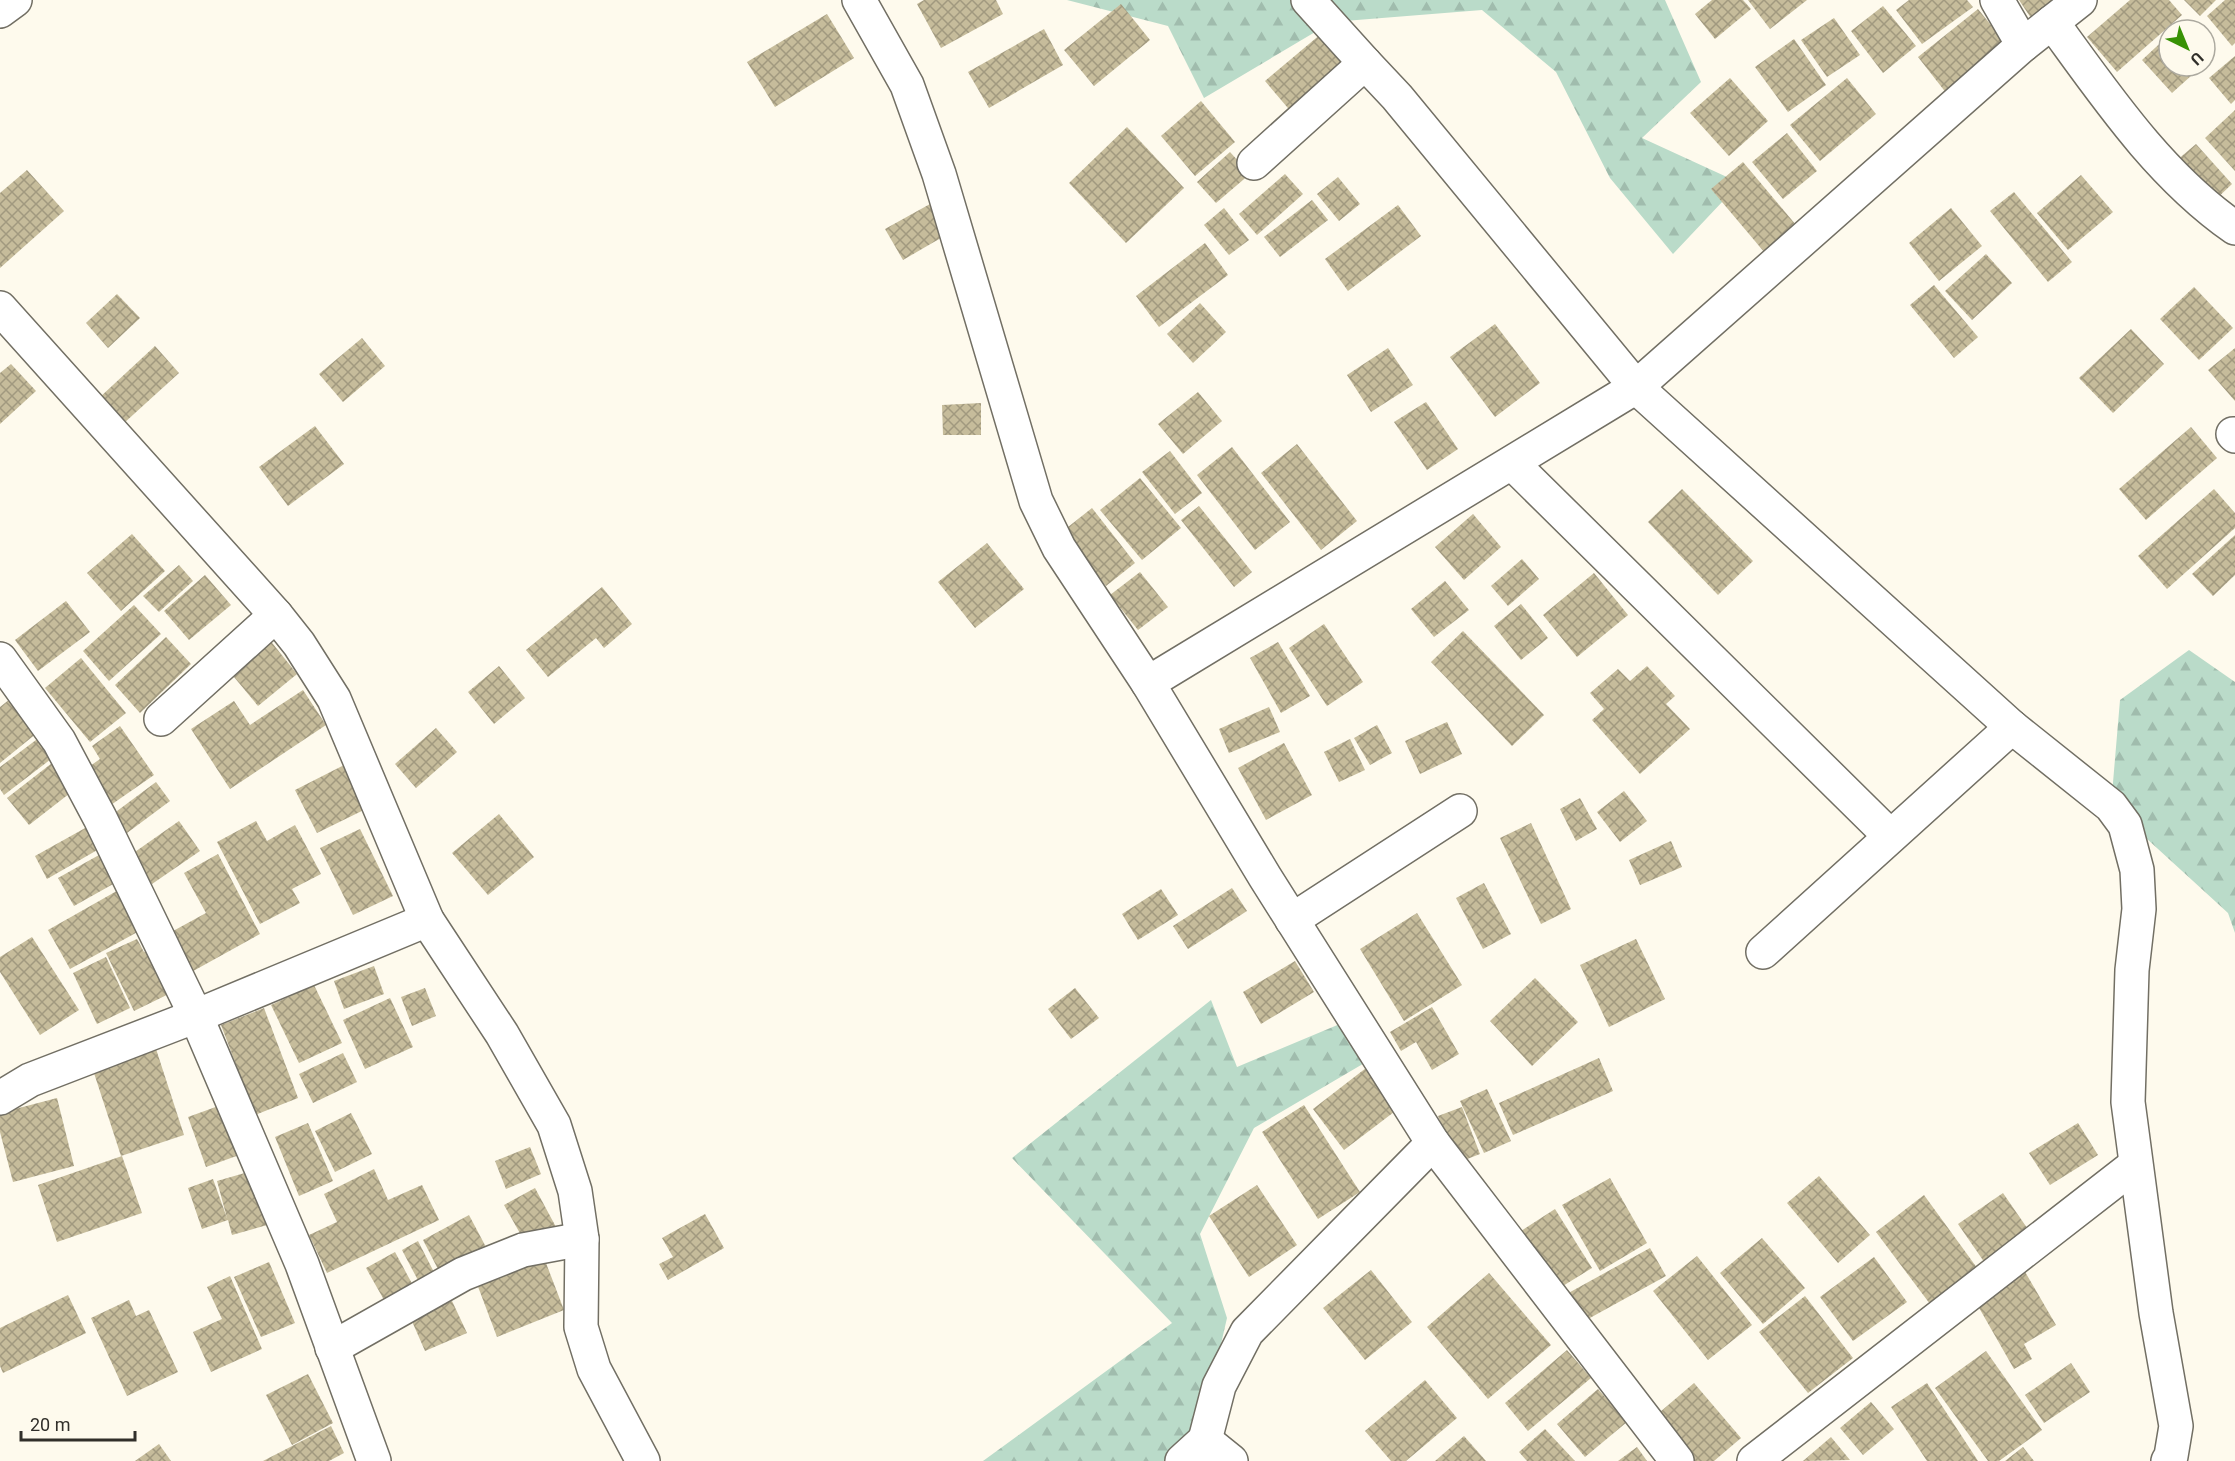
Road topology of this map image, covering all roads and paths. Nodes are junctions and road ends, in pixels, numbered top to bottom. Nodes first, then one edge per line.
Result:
1 (15, 0) edge
2 (1308, 0) edge
3 (1997, 0) edge
4 (2080, 0) edge
5 (864, 1) edge
6 (0, 10) edge
7 (2052, 22) junction
8 (2023, 45) junction
9 (1365, 63) junction
10 (1254, 163) dead end
11 (2235, 228) edge
12 (0, 308) edge
13 (1636, 387) junction
14 (1512, 463) junction
15 (276, 615) junction
16 (0, 659) edge
17 (1148, 682) junction
18 (161, 719) dead end
19 (2012, 727) junction
20 (1460, 811) dead end
21 (1890, 836) junction
22 (427, 920) junction
23 (1292, 920) junction
24 (1763, 952) dead end
25 (196, 1016) junction
26 (0, 1098) edge
27 (1433, 1143) junction
28 (2135, 1165) junction
29 (582, 1239) junction
30 (332, 1348) junction
31 (1193, 1450) edge
32 (374, 1461) edge
33 (643, 1461) edge
34 (1231, 1461) edge
35 (1677, 1461) edge
36 (1754, 1461) edge
37 (2168, 1461) edge

1 - 6 street
2 - 9 street
3 - 8 street
4 - 7 street
5 - 17 street
7 - 8 street
7 - 11 street
8 - 13 street
9 - 10 street
9 - 13 street
12 - 15 street
13 - 14 street
13 - 19 street
14 - 17 street
14 - 21 street
15 - 18 street
15 - 22 street
16 - 25 street
17 - 23 street
19 - 21 street
19 - 28 street
20 - 23 street
21 - 24 street
22 - 25 street
22 - 29 street
23 - 27 street
25 - 26 street
25 - 30 street
27 - 31 street
27 - 35 street
28 - 36 street
28 - 37 street
29 - 30 street
29 - 33 street
30 - 32 street
31 - 34 street

